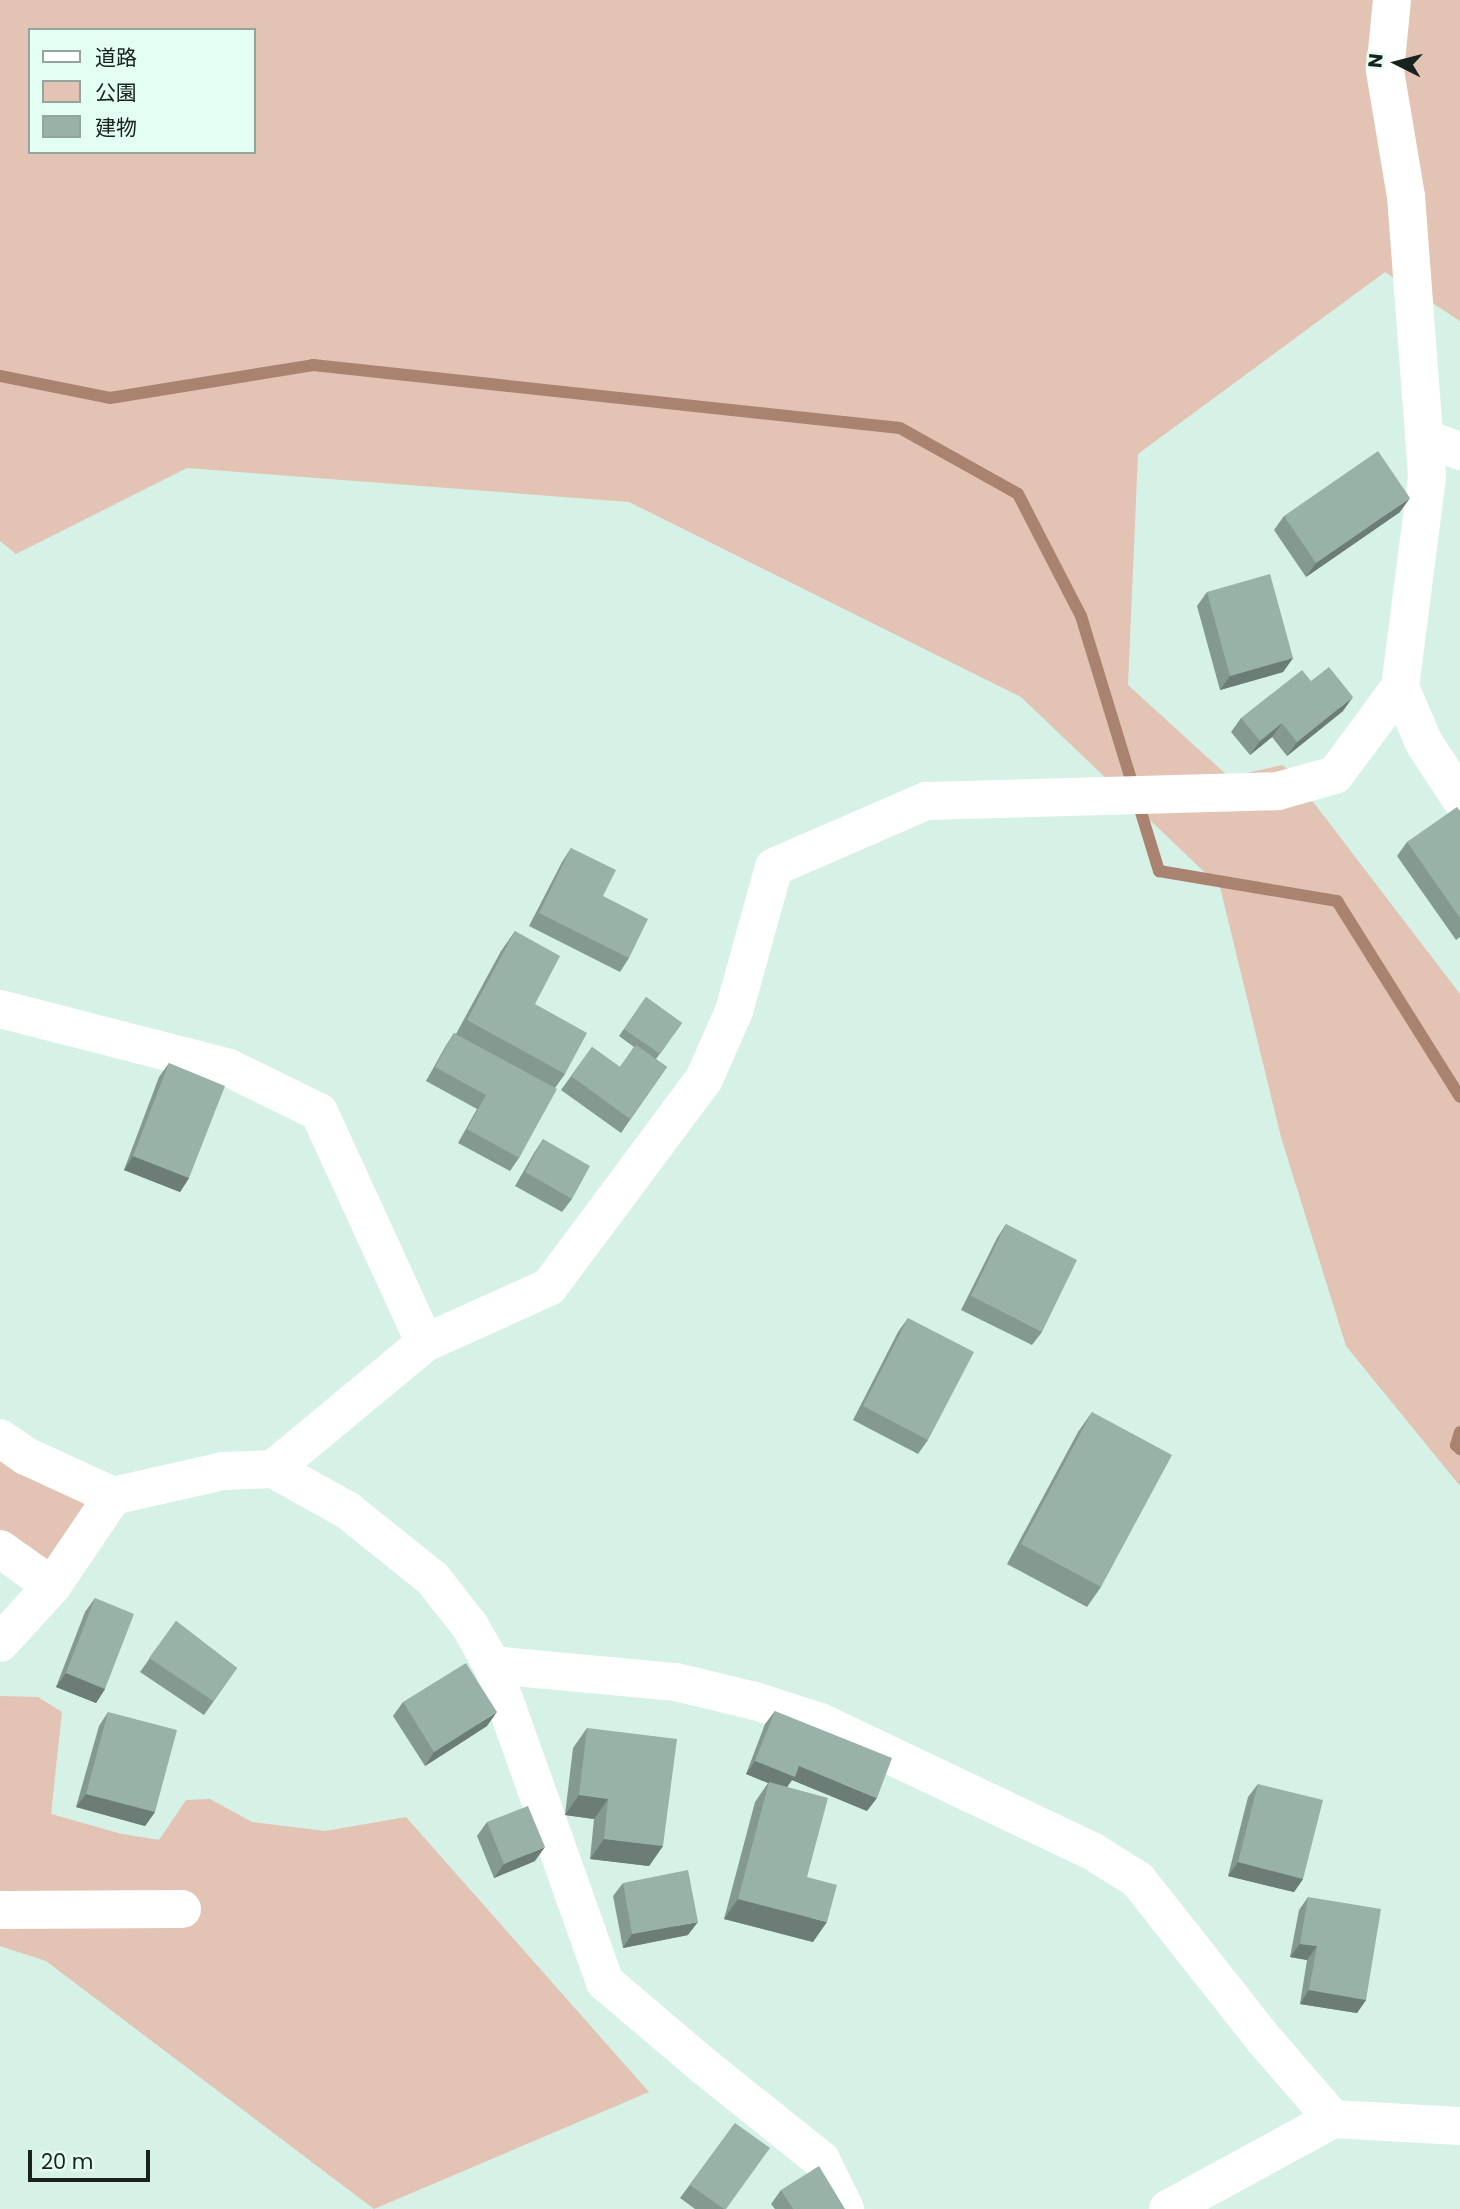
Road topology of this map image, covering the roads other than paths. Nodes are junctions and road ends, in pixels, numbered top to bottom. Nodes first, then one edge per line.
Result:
1 (1392, 0) edge
2 (1424, 438) junction
3 (1460, 452) edge
4 (1400, 687) junction
5 (1460, 798) edge
6 (0, 1009) edge
7 (425, 1343) junction
8 (0, 1438) edge
9 (273, 1469) junction
10 (113, 1496) junction
11 (0, 1549) edge
12 (52, 1586) junction
13 (0, 1643) edge
14 (492, 1665) junction
15 (182, 1909) dead end
16 (0, 1910) edge
17 (1332, 2119) junction
18 (1460, 2126) edge
19 (845, 2209) edge
20 (1167, 2209) edge

1 - 2 street
2 - 3 street
2 - 4 street
4 - 5 street
4 - 7 street
6 - 7 street
7 - 9 street
8 - 10 street
9 - 10 street
9 - 14 street
10 - 12 street
11 - 12 street
12 - 13 street
14 - 17 street
14 - 19 street
15 - 16 street
17 - 18 street
17 - 20 street

